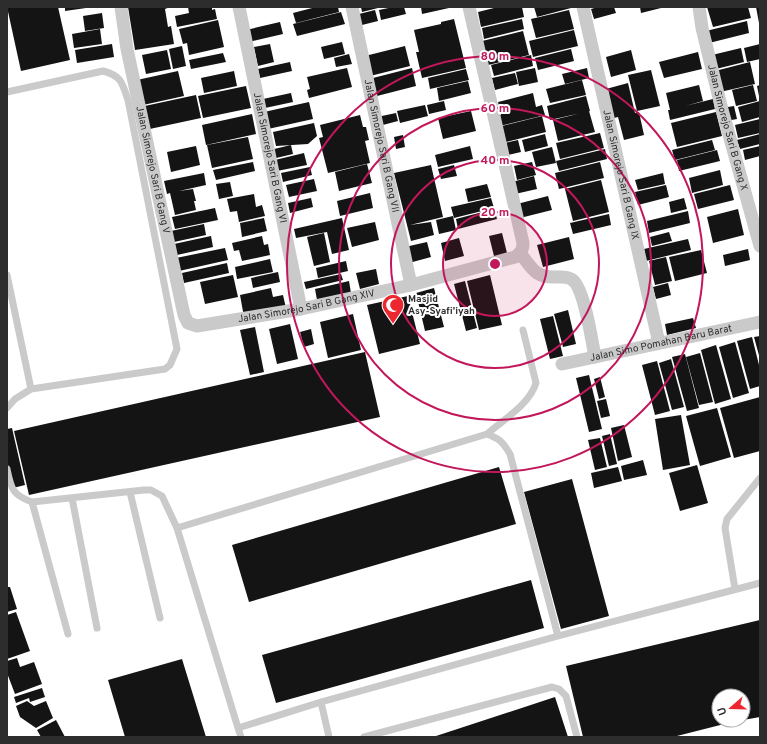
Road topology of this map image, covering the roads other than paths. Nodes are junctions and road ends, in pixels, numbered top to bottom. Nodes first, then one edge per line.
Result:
1 (121, 7) edge
2 (239, 7) edge
3 (352, 7) edge
4 (469, 7) edge
5 (583, 7) edge
6 (699, 7) edge
7 (7, 92) edge
8 (760, 246) edge
9 (522, 248) junction
10 (7, 275) edge
11 (411, 285) junction
12 (301, 309) junction
13 (760, 322) edge
14 (197, 326) joint
15 (523, 330) dead end
16 (659, 343) junction
17 (595, 357) junction
18 (562, 364) dead end
19 (31, 389) junction
20 (7, 408) edge
21 (487, 434) junction
22 (7, 469) edge
23 (760, 478) edge
24 (130, 492) junction
25 (72, 498) junction
26 (32, 502) junction
27 (177, 528) junction
28 (760, 583) edge
29 (735, 589) junction
30 (160, 618) dead end
31 (97, 628) dead end
32 (68, 634) dead end
33 (558, 636) junction
34 (321, 702) junction
35 (238, 728) junction
36 (241, 737) edge
37 (329, 737) edge
38 (364, 737) edge
39 (577, 737) edge

1 - 14 street, Jalan Simorejo Sari B Gang V
2 - 12 street, Jalan Simorejo Sari B Gang VI
3 - 11 street, Jalan Simorejo Sari B Gang VII
4 - 9 street
5 - 16 street, Jalan Simorejo Sari B Gang IX
6 - 8 street, Jalan Simorejo Sari B Gang X
7 - 19 lane
9 - 11 street, Jalan Simorejo Sari B Gang XIV
9 - 17 street
10 - 19 lane
11 - 12 street, Jalan Simorejo Sari B Gang XIV
12 - 14 street, Jalan Simorejo Sari B Gang XIV
13 - 16 street, Jalan Simo Pomahan Baru Barat
15 - 21 lane
16 - 17 street, Jalan Simo Pomahan Baru Barat
17 - 18 street, Jalan Simo Pomahan Baru Barat
19 - 20 lane
21 - 27 lane
21 - 33 lane
22 - 26 lane
23 - 29 lane
24 - 25 lane
24 - 27 lane
24 - 30 lane
25 - 26 lane
25 - 31 lane
26 - 32 lane
27 - 35 lane
28 - 29 lane
29 - 33 lane
33 - 34 lane
34 - 35 lane
34 - 37 lane
35 - 36 lane
38 - 39 lane

